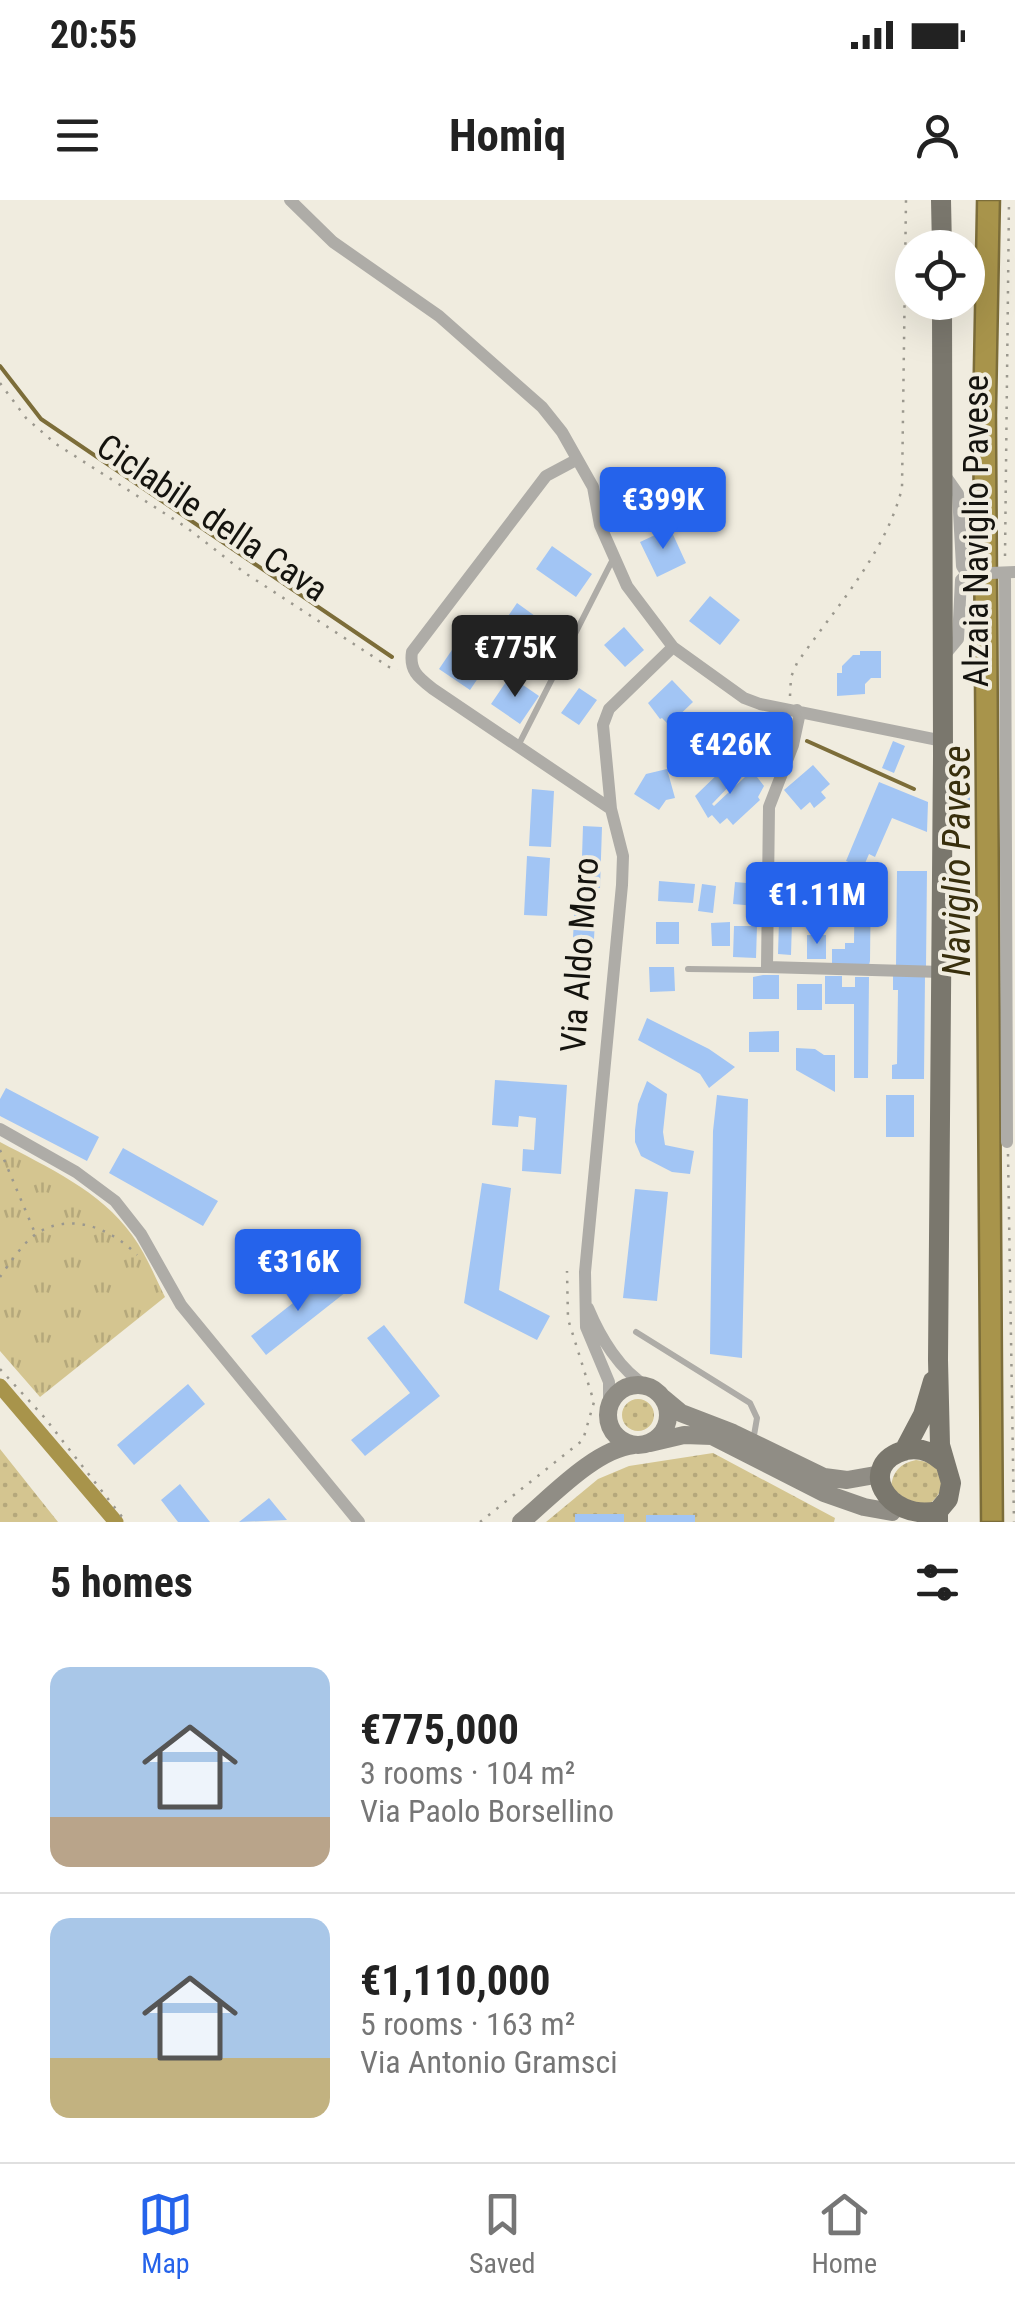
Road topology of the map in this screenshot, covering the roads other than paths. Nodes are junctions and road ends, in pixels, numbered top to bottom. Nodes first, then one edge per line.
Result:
1 (290, 200) edge
2 (942, 200) edge
3 (942, 230) edge
4 (942, 320) edge
5 (576, 460) junction
6 (943, 473) junction
7 (613, 560) junction
8 (1010, 572) edge
9 (968, 574) junction
10 (673, 647) junction
11 (943, 657) junction
12 (797, 710) junction
13 (943, 741) junction
14 (517, 747) junction
15 (612, 809) junction
16 (688, 969) dead end
17 (770, 970) junction
18 (942, 972) junction
19 (1011, 998) edge
20 (0, 1129) edge
21 (1008, 1142) road end
22 (584, 1296) junction
23 (636, 1332) dead end
24 (938, 1360) junction
25 (655, 1392) junction
26 (608, 1412) junction
27 (752, 1442) junction
28 (642, 1444) junction
29 (904, 1451) junction
30 (942, 1461) junction
31 (588, 1466) junction
32 (881, 1474) junction
33 (901, 1517) edge
34 (938, 1517) edge
35 (359, 1522) edge
36 (521, 1522) edge

1 - 5 street
2 - 3 main road
4 - 6 main road
5 - 7 street
5 - 14 street
6 - 9 street
6 - 11 main road
7 - 10 street
7 - 14 lane
8 - 9 street
8 - 19 street, Alzaia Naviglio Pavese
9 - 11 street
10 - 12 street
10 - 15 street, Via Aldo Moro
11 - 13 main road
12 - 13 street
12 - 17 street
13 - 18 main road
14 - 15 street
15 - 22 street, Via Aldo Moro
16 - 17 lane
17 - 18 street
18 - 24 main road
19 - 21 street, Alzaia Naviglio Pavese
20 - 35 street
22 - 25 street, Via Aldo Moro
22 - 26 street, Via Aldo Moro
23 - 27 lane
24 - 29 main road
24 - 30 main road
25 - 26 street
25 - 27 street, Via Aldo Moro
25 - 28 street
26 - 28 street
26 - 31 street
27 - 32 street, Via Aldo Moro
28 - 31 street
28 - 33 street
29 - 30 main road
29 - 32 main road
30 - 34 main road
31 - 36 street
32 - 33 main road
33 - 34 main road

